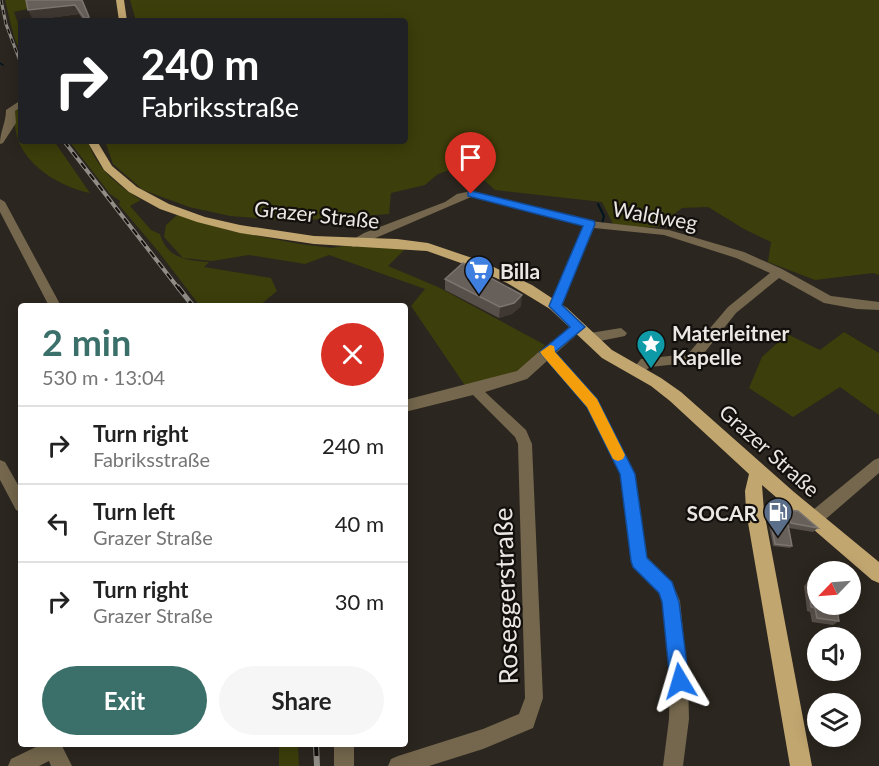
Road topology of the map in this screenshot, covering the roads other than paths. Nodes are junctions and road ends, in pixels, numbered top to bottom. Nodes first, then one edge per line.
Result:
1 (120, 0) edge
2 (123, 18) edge
3 (18, 105) edge
4 (0, 141) edge
5 (93, 144) edge
6 (0, 201) edge
7 (590, 224) junction
8 (353, 243) junction
9 (778, 272) junction
10 (53, 303) edge
11 (555, 306) junction
12 (879, 306) edge
13 (578, 327) junction
14 (621, 333) dead end
15 (590, 338) junction
16 (547, 352) junction
17 (639, 370) junction
18 (476, 389) junction
19 (408, 405) edge
20 (879, 464) edge
21 (0, 466) edge
22 (759, 472) junction
23 (18, 499) edge
24 (814, 519) junction
25 (879, 574) edge
26 (344, 747) edge
27 (59, 753) edge
28 (18, 766) edge
29 (344, 766) edge
30 (398, 766) edge
31 (673, 766) edge
32 (801, 766) edge

1 - 2 main road
3 - 4 street
5 - 8 main road, Grazer Straße
6 - 10 street
7 - 8 street, Waldweg
7 - 9 street, Waldweg
7 - 11 street
8 - 11 main road, Grazer Straße
9 - 12 street, Waldweg
9 - 17 street
11 - 13 main road, Grazer Straße
13 - 15 main road, Grazer Straße
13 - 16 street
14 - 15 street
15 - 17 main road, Grazer Straße
16 - 18 street
16 - 31 street
17 - 22 main road, Grazer Straße
18 - 19 street
18 - 30 street, Roseggerstraße
20 - 24 street, Grazer Straße
21 - 23 street
22 - 24 main road, Grazer Straße
22 - 32 main road
24 - 25 main road, Grazer Straße
26 - 29 street
27 - 28 street

